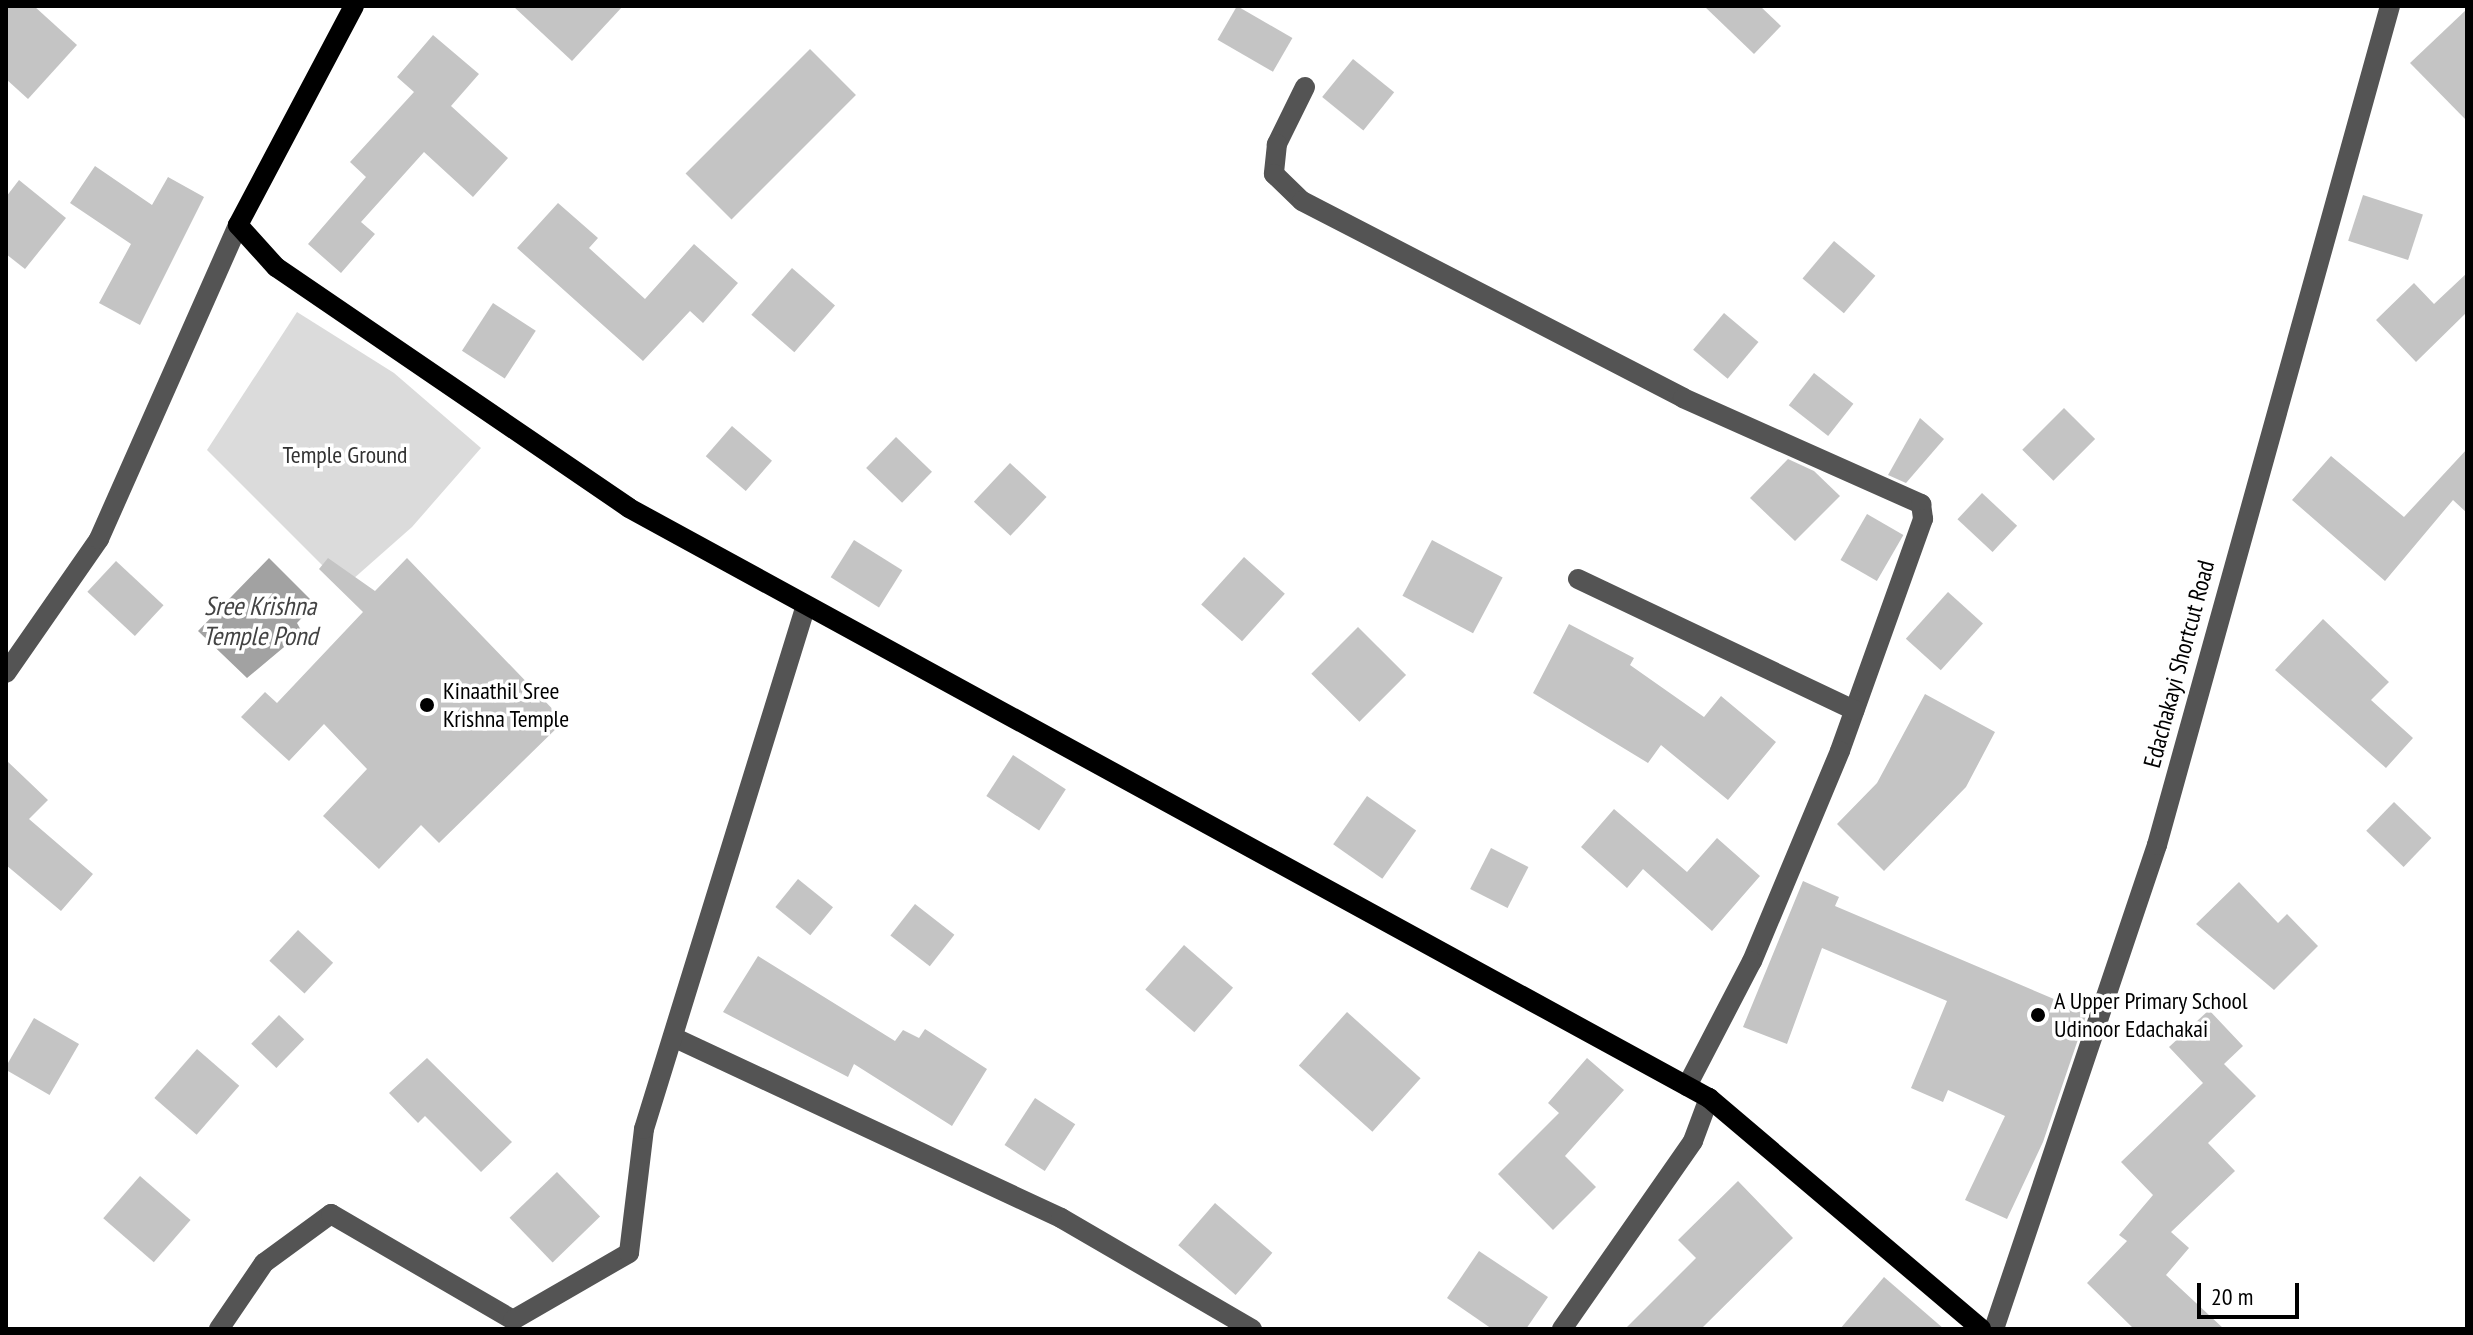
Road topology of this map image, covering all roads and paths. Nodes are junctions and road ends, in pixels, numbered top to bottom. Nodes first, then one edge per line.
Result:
1 (354, 6) edge
2 (2390, 6) edge
3 (1305, 87) dead end
4 (238, 225) junction
5 (1578, 579) dead end
6 (806, 605) junction
7 (6, 673) edge
8 (1854, 710) junction
9 (673, 1037) junction
10 (1687, 1086) junction
11 (1709, 1098) junction
12 (219, 1329) edge
13 (1252, 1329) edge
14 (1562, 1329) edge
15 (1981, 1329) edge
16 (1994, 1329) edge

1 - 4 main road
2 - 16 street, Edachakayi Shortcut Road
3 - 8 street
4 - 6 main road
4 - 7 street
5 - 8 street
6 - 9 street
6 - 10 main road
8 - 10 street
9 - 12 street
9 - 13 street
10 - 11 main road
11 - 14 street
11 - 15 main road

